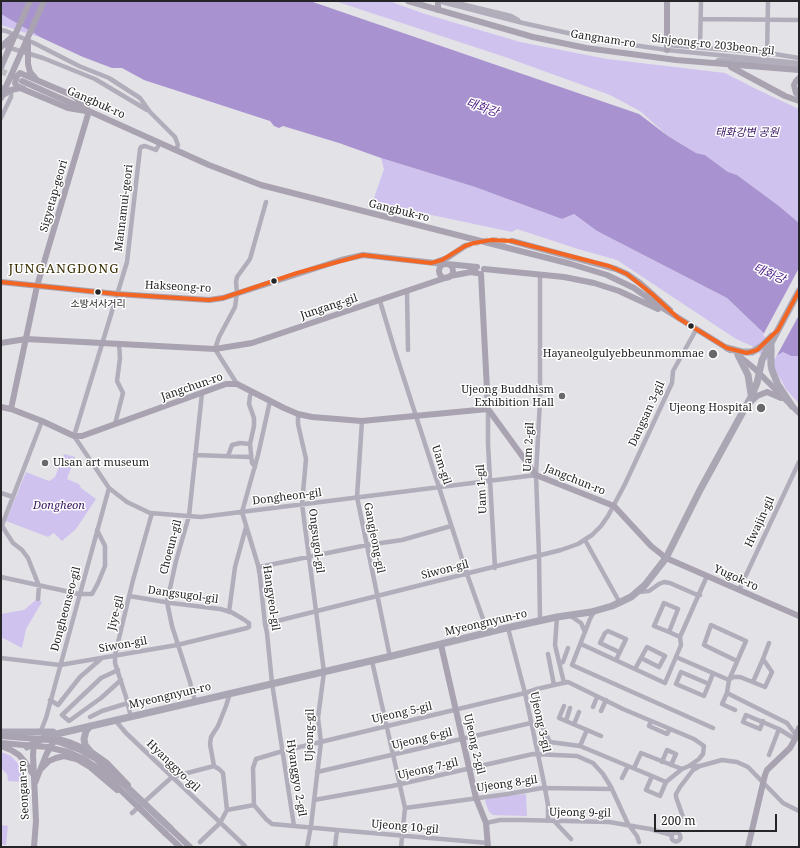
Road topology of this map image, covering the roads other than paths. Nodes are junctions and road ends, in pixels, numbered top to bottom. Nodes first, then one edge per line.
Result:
1 (30, 1) edge
2 (44, 1) edge
3 (408, 1) edge
4 (438, 1) edge
5 (449, 1) edge
6 (667, 1) edge
7 (701, 1) edge
8 (768, 1) edge
9 (438, 10) junction
10 (701, 19) junction
11 (768, 20) junction
12 (799, 20) edge
13 (523, 23) junction
14 (3, 30) edge
15 (17, 31) junction
16 (29, 36) junction
17 (1, 46) edge
18 (700, 47) junction
19 (667, 48) junction
20 (768, 53) junction
21 (799, 58) edge
22 (767, 60) junction
23 (714, 63) junction
24 (799, 63) edge
25 (728, 65) junction
26 (799, 66) edge
27 (1, 67) edge
28 (799, 70) edge
29 (799, 78) edge
30 (22, 81) tunnel mouth
31 (38, 81) junction
32 (1, 86) edge
33 (24, 89) junction
34 (799, 95) edge
35 (1, 97) edge
36 (799, 101) edge
37 (89, 111) junction
38 (150, 112) junction
39 (1, 118) edge
40 (160, 143) junction
41 (176, 150) junction
42 (266, 202) dead end
43 (512, 241) tunnel mouth
44 (465, 246) tunnel mouth
45 (444, 264) junction
46 (480, 271) junction
47 (540, 275) junction
48 (449, 277) junction
49 (1, 282) edge
50 (38, 286) junction
51 (799, 291) edge
52 (407, 292) junction
53 (237, 293) junction
54 (118, 294) junction
55 (380, 301) junction
56 (678, 318) junction
57 (696, 330) junction
58 (778, 330) junction
59 (26, 339) junction
60 (103, 342) junction
61 (1, 343) edge
62 (118, 343) junction
63 (727, 348) junction
64 (215, 349) junction
65 (408, 350) dead end
66 (738, 355) junction
67 (768, 356) junction
68 (760, 375) junction
69 (237, 384) junction
70 (252, 392) junction
71 (202, 393) junction
72 (751, 397) junction
73 (270, 401) junction
74 (789, 404) junction
75 (1, 407) edge
76 (11, 409) junction
77 (488, 409) junction
78 (743, 412) junction
79 (799, 412) edge
80 (298, 414) junction
81 (416, 416) junction
82 (42, 421) junction
83 (362, 421) junction
84 (115, 424) junction
85 (74, 436) junction
86 (250, 444) junction
87 (195, 455) junction
88 (228, 456) junction
89 (251, 457) junction
90 (799, 462) edge
91 (255, 467) junction
92 (536, 475) junction
93 (491, 481) junction
94 (439, 487) junction
95 (109, 488) junction
96 (1, 493) edge
97 (13, 497) junction
98 (357, 497) junction
99 (302, 504) junction
100 (614, 506) junction
101 (242, 512) junction
102 (152, 513) junction
103 (188, 516) junction
104 (246, 526) junction
105 (451, 526) junction
106 (1, 527) edge
107 (97, 530) junction
108 (585, 540) junction
109 (367, 545) junction
110 (539, 556) junction
111 (309, 558) junction
112 (666, 558) junction
113 (259, 567) junction
114 (496, 568) junction
115 (467, 574) junction
116 (707, 576) junction
117 (1, 577) edge
118 (39, 586) junction
119 (739, 590) junction
120 (637, 592) junction
121 (79, 594) junction
122 (700, 594) junction
123 (129, 596) junction
124 (377, 597) junction
125 (38, 599) dead end
126 (167, 602) junction
127 (620, 603) junction
128 (315, 611) junction
129 (595, 611) junction
130 (229, 612) junction
131 (569, 615) junction
132 (799, 616) edge
133 (557, 617) junction
134 (540, 621) junction
135 (265, 624) junction
136 (247, 628) joint
137 (508, 628) junction
138 (585, 632) junction
139 (669, 632) junction
140 (488, 633) junction
141 (680, 637) junction
142 (770, 643) dead end
143 (178, 644) junction
144 (581, 644) junction
145 (441, 645) junction
146 (568, 648) dead end
147 (619, 652) junction
148 (548, 654) dead end
149 (115, 655) junction
150 (390, 657) junction
151 (676, 657) junction
152 (1, 658) edge
153 (103, 658) junction
154 (641, 658) junction
155 (616, 660) junction
156 (763, 660) junction
157 (372, 661) junction
158 (737, 661) junction
159 (560, 663) junction
160 (60, 665) junction
161 (635, 669) junction
162 (118, 670) junction
163 (324, 672) junction
164 (713, 673) junction
165 (121, 680) junction
166 (729, 680) junction
167 (753, 682) junction
168 (272, 683) junction
169 (564, 683) junction
170 (709, 684) junction
171 (554, 685) junction
172 (537, 689) junction
173 (230, 693) junction
174 (525, 693) junction
175 (727, 693) junction
176 (597, 697) junction
177 (50, 700) junction
178 (606, 700) junction
179 (195, 701) junction
180 (128, 703) junction
181 (564, 706) dead end
182 (570, 708) dead end
183 (593, 708) dead end
184 (456, 710) junction
185 (735, 710) dead end
186 (601, 711) dead end
187 (579, 712) dead end
188 (90, 717) dead end
189 (131, 717) junction
190 (116, 720) junction
191 (566, 721) junction
192 (763, 722) dead end
193 (531, 723) junction
194 (574, 724) junction
195 (90, 726) junction
196 (386, 726) junction
197 (713, 728) dead end
198 (799, 728) edge
199 (780, 729) junction
200 (587, 730) junction
201 (1, 732) edge
202 (68, 732) junction
203 (25, 733) junction
204 (44, 734) junction
205 (1, 736) edge
206 (601, 736) dead end
207 (796, 737) junction
208 (58, 738) junction
209 (462, 739) junction
210 (1, 742) edge
211 (321, 742) junction
212 (1, 746) edge
213 (33, 746) junction
214 (580, 746) junction
215 (48, 750) junction
216 (90, 751) junction
217 (282, 751) junction
218 (538, 754) junction
219 (769, 754) dead end
220 (393, 755) junction
221 (76, 759) junction
222 (662, 762) junction
223 (671, 765) junction
224 (214, 766) junction
225 (628, 766) junction
226 (689, 766) junction
227 (700, 766) junction
228 (634, 768) junction
229 (470, 769) junction
230 (682, 769) junction
231 (317, 772) junction
232 (35, 776) junction
233 (652, 776) junction
234 (172, 777) junction
235 (622, 778) dead end
236 (666, 782) junction
237 (763, 783) junction
238 (400, 784) junction
239 (545, 788) junction
240 (612, 789) junction
241 (128, 793) junction
242 (476, 798) junction
243 (314, 800) junction
244 (254, 804) junction
245 (405, 808) junction
246 (227, 810) junction
247 (799, 811) edge
248 (132, 813) dead end
249 (683, 817) dead end
250 (548, 821) junction
251 (554, 821) junction
252 (220, 823) junction
253 (486, 823) junction
254 (628, 824) junction
255 (294, 826) junction
256 (311, 826) junction
257 (168, 830) junction
258 (337, 830) junction
259 (672, 835) dead end
260 (402, 836) junction
261 (570, 839) dead end
262 (200, 842) dead end
263 (639, 842) dead end
264 (488, 845) edge
265 (244, 846) edge
266 (34, 847) edge
267 (172, 847) edge
268 (180, 847) edge
269 (190, 847) edge
270 (307, 847) edge
271 (335, 847) edge
272 (401, 847) edge
273 (748, 847) edge

1 - 15 main road, bridge
2 - 16 main road, bridge
3 - 9 main road, Gangnam-ro
4 - 9 main road, bridge
4 - 13 street, Sinjeong-ro 203beon-gil
5 - 13 street
6 - 19 main road
7 - 10 street
8 - 11 street
9 - 23 main road, Gangnam-ro
10 - 11 street
10 - 18 street
11 - 12 street
11 - 20 street
13 - 19 street, Sinjeong-ro 203beon-gil
14 - 38 street
15 - 17 main road, bridge
15 - 27 main road, bridge
16 - 31 main road, bridge
16 - 35 main road, bridge
17 - 38 street
18 - 19 street
18 - 20 street
19 - 22 street, Sinjeong-ro 203beon-gil
20 - 21 street
20 - 22 street
22 - 24 street, Sinjeong-ro 203beon-gil
23 - 25 main road, Gangnam-ro
23 - 26 street
25 - 28 main road, Gangnam-ro
25 - 36 main road
29 - 34 main road
30 - 37 main road, Gangbuk-ro
31 - 33 main road, bridge
31 - 37 main road, bridge
32 - 39 street
33 - 35 main road, bridge
33 - 37 main road, bridge
37 - 40 main road, Gangbuk-ro
37 - 50 main road, Sigyetap-geori
38 - 41 street
40 - 41 main road, Gangbuk-ro
40 - 54 street, Mannamui-geori
41 - 56 main road, Gangbuk-ro
42 - 53 street
43 - 56 main road
44 - 45 main road
45 - 46 main road
45 - 48 main road
45 - 48 main road
45 - 53 main road, Hakseong-ro
46 - 47 main road
46 - 48 main road, Jungang-gil
46 - 77 main road
47 - 56 main road
47 - 92 street, Uam 2-gil
48 - 52 main road, Jungang-gil
49 - 50 main road, Hakseong-ro
50 - 54 main road, Hakseong-ro
50 - 59 main road, Sigyetap-geori
51 - 58 main road
52 - 55 main road, Jungang-gil
52 - 65 street
53 - 54 main road, Hakseong-ro
53 - 64 street
54 - 60 street, Mannamui-geori
55 - 64 main road, Jungang-gil
55 - 81 street, Uam-gil
56 - 57 main road, Gangbuk-ro
57 - 63 main road, Gangbuk-ro
57 - 100 street, Dangsan 3-gil
58 - 63 main road
58 - 67 main road
59 - 60 main road, Jungang-gil
59 - 61 main road, Jungang-gil
59 - 76 main road, Sigyetap-geori
60 - 62 main road, Jungang-gil
60 - 85 street, Mannamui-geori
62 - 64 main road, Jungang-gil
62 - 84 street
63 - 66 main road, Gangbuk-ro
64 - 69 street
66 - 68 main road, Gangbuk-ro
66 - 72 main road
67 - 68 main road, Myeongnyun-ro
67 - 74 main road
68 - 72 main road, Myeongnyun-ro
68 - 74 main road, Gangbuk-ro
69 - 70 main road, Jangchun-ro
69 - 71 main road, Jangchun-ro
70 - 73 main road, Jangchun-ro
70 - 86 street
71 - 84 main road, Jangchun-ro
71 - 87 street, Choeun-gil
72 - 78 main road, Myeongnyun-ro
73 - 80 main road, Jangchun-ro
73 - 91 street
74 - 78 main road
74 - 79 main road
75 - 76 main road
76 - 82 main road
77 - 81 main road, Jangchun-ro
77 - 92 main road, Jangchun-ro
77 - 93 street, Uam 1-gil
78 - 112 main road, Myeongnyun-ro
80 - 83 main road, Jangchun-ro
80 - 99 street, Ongsugol-gil
81 - 83 main road, Jangchun-ro
81 - 94 street, Uam-gil
82 - 85 main road
82 - 97 street
83 - 98 street, Gangjeong-gil
84 - 85 main road, Jangchun-ro
85 - 95 street, Dongheon-gil
86 - 88 street
86 - 89 street
87 - 88 street
87 - 103 street, Choeun-gil
88 - 89 street
89 - 91 street
90 - 119 street, Hwajin-gil
91 - 101 street
92 - 93 street, Dongheon-gil
92 - 100 main road, Jangchun-ro
92 - 110 street, Uam 2-gil
93 - 94 street, Dongheon-gil
93 - 114 street, Uam 1-gil
94 - 98 street, Dongheon-gil
94 - 105 street, Uam-gil
95 - 102 street, Dongheon-gil
95 - 107 street, Dongheonseo-gil
96 - 97 street
97 - 106 street
98 - 99 street, Dongheon-gil
98 - 109 street, Gangjeong-gil
99 - 101 street, Dongheon-gil
99 - 111 street, Ongsugol-gil
100 - 108 street, Siwon-gil
100 - 112 main road, Jangchun-ro
101 - 103 street, Dongheon-gil
101 - 104 street, Hangyeol-gil
102 - 103 street, Dongheon-gil
102 - 123 street, Jiye-gil
103 - 126 street, Choeun-gil
104 - 113 street, Hangyeol-gil
104 - 130 street
105 - 109 street
105 - 115 street, Uam-gil
106 - 118 street
107 - 121 street, Dongheonseo-gil
107 - 121 street
108 - 110 street, Siwon-gil
108 - 127 street
109 - 111 street
109 - 124 street, Gangjeong-gil
110 - 114 street, Siwon-gil
110 - 134 street, Uam 2-gil
111 - 113 street
111 - 128 street, Ongsugol-gil
112 - 116 main road, Yugok-ro
112 - 120 main road, Myeongnyun-ro
113 - 135 street, Hangyeol-gil
114 - 115 street, Siwon-gil
115 - 124 street, Siwon-gil
115 - 140 street, Uam-gil
116 - 119 main road, Yugok-ro
116 - 122 street
117 - 118 street
118 - 121 street
118 - 125 street
119 - 132 main road, Yugok-ro
120 - 122 street
120 - 127 main road, Myeongnyun-ro
121 - 160 street, Dongheonseo-gil
122 - 141 street
123 - 126 street, Dangsugol-gil
123 - 149 street, Jiye-gil
124 - 128 street, Siwon-gil
124 - 150 street, Gangjeong-gil
126 - 130 street, Dangsugol-gil
126 - 143 street, Choeun-gil
127 - 129 main road, Myeongnyun-ro
128 - 135 street, Siwon-gil
128 - 163 street, Ongsugol-gil
129 - 131 main road, Myeongnyun-ro
129 - 138 street
130 - 136 street, Dangsugol-gil
131 - 133 main road, Myeongnyun-ro
131 - 138 street
133 - 134 main road, Myeongnyun-ro
133 - 159 street
134 - 137 main road, Myeongnyun-ro
135 - 168 street, Hangyeol-gil
136 - 143 street, Siwon-gil
137 - 140 main road, Myeongnyun-ro
137 - 174 street, Ujeong 3-gil
138 - 144 street
139 - 139 street
139 - 141 street
140 - 145 main road, Myeongnyun-ro
141 - 151 street
142 - 156 street
143 - 149 street, Siwon-gil
143 - 179 street, Choeun-gil
144 - 155 street
144 - 197 street
145 - 150 main road, Myeongnyun-ro
145 - 184 main road, Ujeong 2-gil
146 - 159 street
147 - 147 street
147 - 155 street
148 - 171 street
149 - 153 street, Siwon-gil
149 - 162 street, Jiye-gil
150 - 157 main road, Myeongnyun-ro
151 - 161 street
151 - 164 street
152 - 160 street, Siwon-gil
153 - 160 street, Siwon-gil
153 - 177 street
154 - 154 street
154 - 161 street
155 - 161 street
156 - 167 street
156 - 167 street
157 - 163 main road, Myeongnyun-ro
157 - 196 street
158 - 158 street
158 - 166 street
159 - 169 street
160 - 177 street, Dongheonseo-gil
162 - 165 street, Jiye-gil
162 - 165 street
163 - 168 main road, Myeongnyun-ro
163 - 211 street, Ujeong-gil
164 - 166 street
164 - 170 street
165 - 180 street, Jiye-gil
166 - 167 street
166 - 175 street
168 - 173 main road, Myeongnyun-ro
168 - 217 street, Hyanggyo 2-gil
169 - 171 street, Ujeong 5-gil
169 - 176 street
170 - 170 street
171 - 172 street, Ujeong 5-gil
172 - 174 street, Ujeong 5-gil
172 - 214 street
173 - 179 main road, Myeongnyun-ro
173 - 224 street
174 - 184 street, Ujeong 5-gil
174 - 193 street, Ujeong 3-gil
175 - 185 street
175 - 207 street
176 - 178 street
176 - 183 street
177 - 204 street, Dongheonseo-gil
178 - 186 street
178 - 226 street
179 - 189 main road, Myeongnyun-ro
180 - 188 street
180 - 189 street, Jiye-gil
181 - 191 street
182 - 191 street
184 - 196 street, Ujeong 5-gil
184 - 209 main road, Ujeong 2-gil
187 - 194 street
189 - 190 main road, Myeongnyun-ro
190 - 195 main road, Myeongnyun-ro
190 - 234 street, Hyanggyo-gil
191 - 194 street
192 - 199 street
193 - 209 street, Ujeong 6-gil
193 - 218 street, Ujeong 3-gil
194 - 200 street
195 - 202 main road, Myeongnyun-ro
195 - 216 main road
196 - 211 street, Ujeong 5-gil
196 - 220 street
198 - 207 main road
199 - 207 street
199 - 219 street
200 - 206 street
200 - 214 street
201 - 203 main road
202 - 204 main road, Myeongnyun-ro
202 - 208 main road
203 - 204 main road
203 - 213 main road
204 - 208 main road
204 - 213 main road
205 - 241 main road, bridge
207 - 237 main road
208 - 215 main road
208 - 216 main road
209 - 220 street, Ujeong 6-gil
209 - 229 main road, Ujeong 2-gil
210 - 241 main road, bridge
211 - 217 street, Ujeong 5-gil
211 - 231 street, Ujeong-gil
212 - 213 main road
212 - 232 main road
213 - 215 main road
213 - 232 main road, Seongan-ro
214 - 225 street
215 - 221 main road
215 - 232 main road
216 - 241 main road
217 - 244 street, Ujeong 5-gil
217 - 255 street, Hyanggyo 2-gil
218 - 229 street, Ujeong 7-gil
218 - 239 street, Ujeong 3-gil
218 - 240 street, Ujeong 7-gil
220 - 231 street, Ujeong 6-gil
220 - 238 street
221 - 232 main road
221 - 241 main road
222 - 223 street
222 - 223 street
222 - 228 street
223 - 230 street
224 - 234 street
224 - 246 street
225 - 228 street
225 - 235 street
226 - 227 street
226 - 230 street
227 - 237 street
227 - 249 street
228 - 233 street
229 - 238 street, Ujeong 7-gil
229 - 242 main road, Ujeong 2-gil
230 - 236 street
231 - 243 street, Ujeong-gil
232 - 266 main road, Seongan-ro
233 - 236 street
233 - 236 street
234 - 248 street
234 - 252 street, Hyanggyo-gil
237 - 247 street
237 - 273 main road
238 - 243 street, Ujeong 7-gil
238 - 245 street
239 - 240 street, Ujeong 8-gil
239 - 242 street, Ujeong 8-gil
239 - 250 street, Ujeong 3-gil
240 - 254 street, Ujeong 7-gil
241 - 257 main road, bridge
242 - 245 street, Ujeong 8-gil
242 - 253 main road, Ujeong 2-gil
243 - 256 street, Ujeong-gil
244 - 246 street
244 - 255 street, Hyanggyo 2-gil
245 - 260 street
246 - 252 street
250 - 251 street, Ujeong 9-gil
250 - 253 street, Ujeong 9-gil
251 - 254 street, Ujeong 9-gil
251 - 261 street
252 - 262 street
252 - 265 street, Hyanggyo-gil
253 - 264 main road, Ujeong 2-gil
254 - 259 street, Ujeong 9-gil
254 - 263 street, Ujeong 7-gil
255 - 256 street, Ujeong 10-gil
256 - 258 street, Ujeong 10-gil
256 - 270 street, Ujeong-gil
257 - 267 main road
257 - 268 main road
257 - 269 main road
258 - 260 street, Ujeong 10-gil
258 - 271 street
260 - 264 street, Ujeong 10-gil
260 - 272 street

